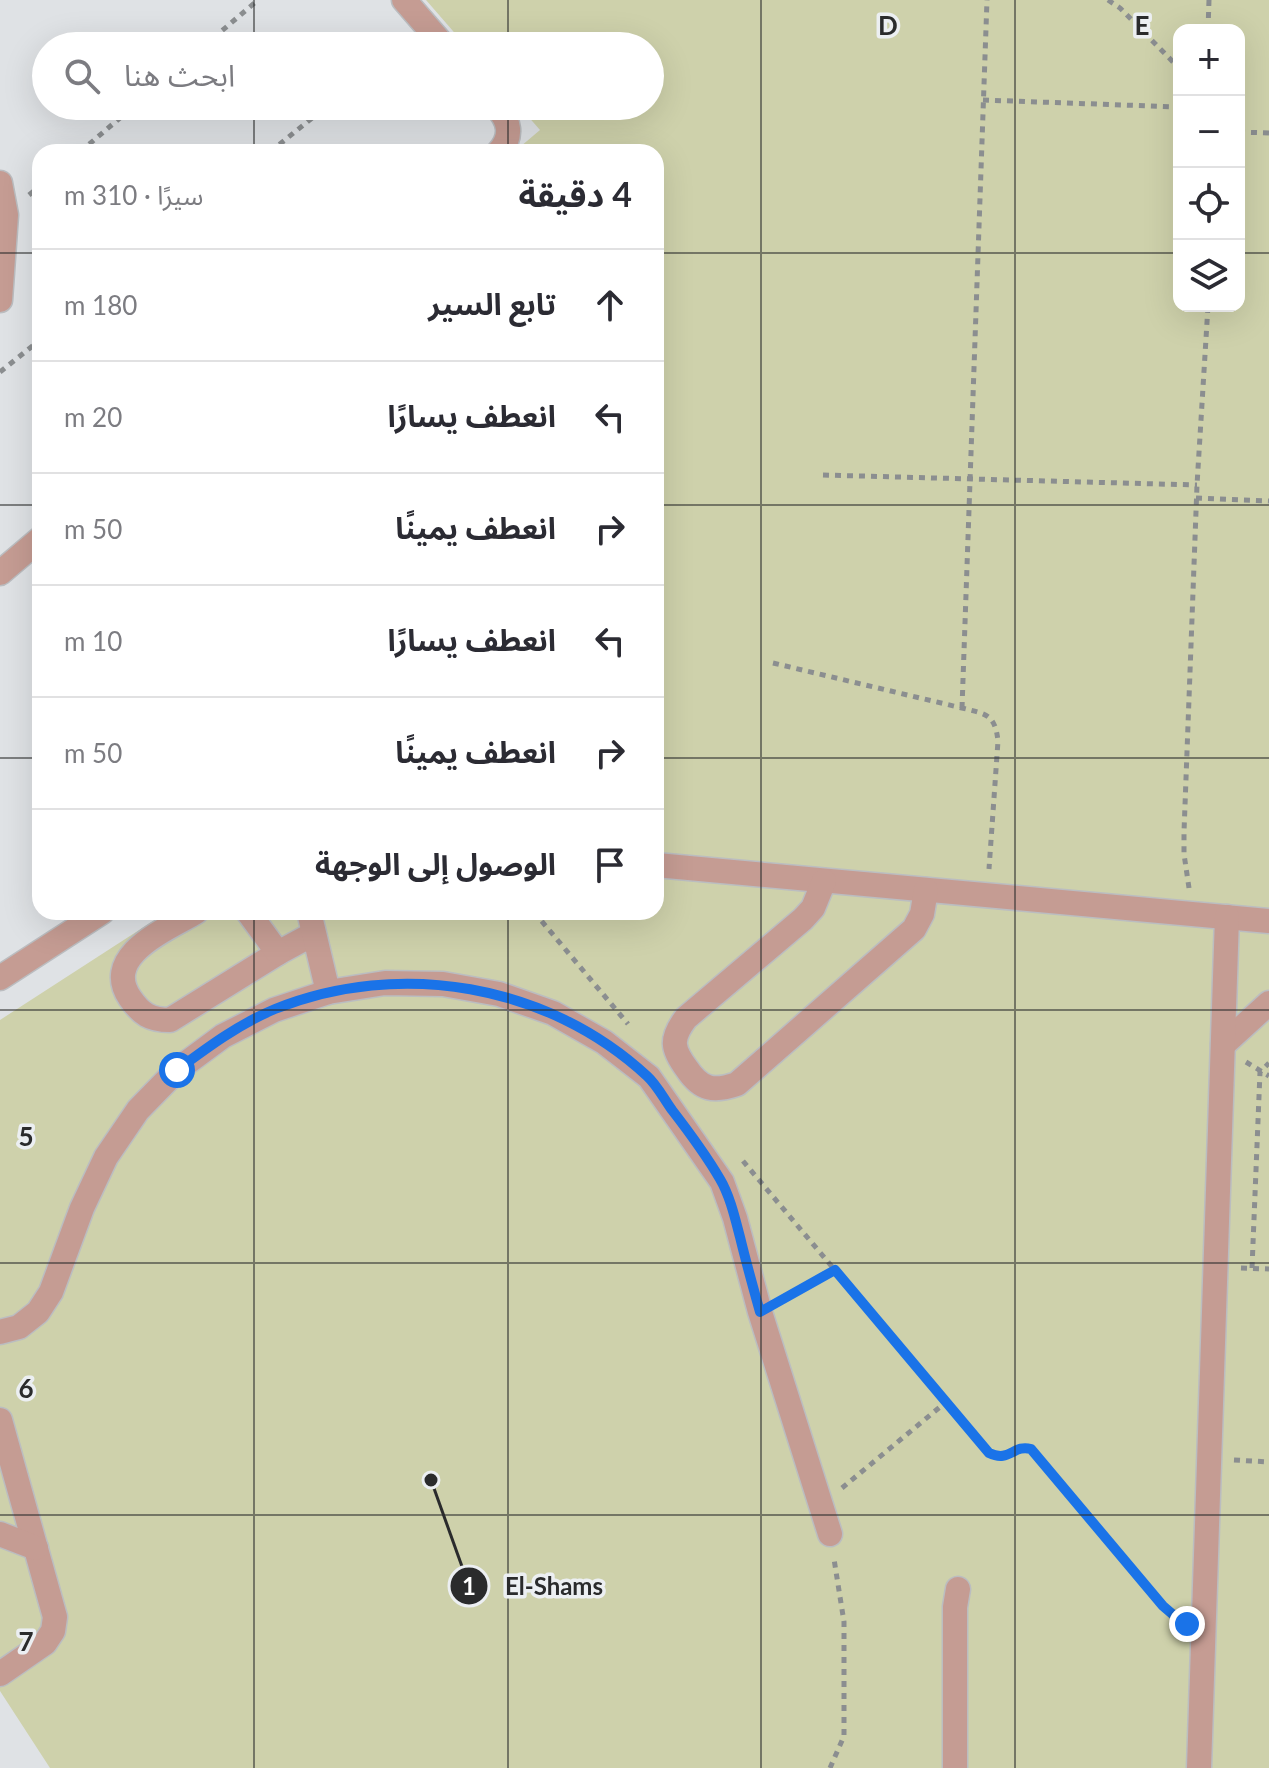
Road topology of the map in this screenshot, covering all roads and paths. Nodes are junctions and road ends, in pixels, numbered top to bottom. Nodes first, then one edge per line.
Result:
1 (258, 0) edge
2 (404, 0) edge
3 (987, 0) edge
4 (1108, 0) edge
5 (1209, 0) edge
6 (1208, 24) edge
7 (220, 32) edge
8 (432, 32) edge
9 (1173, 62) edge
10 (983, 100) junction
11 (1173, 107) edge
12 (118, 120) edge
13 (310, 120) edge
14 (507, 120) edge
15 (1245, 132) edge
16 (1269, 133) edge
17 (89, 144) edge
18 (280, 144) edge
19 (505, 144) edge
20 (0, 183) edge
21 (0, 300) edge
22 (1208, 312) edge
23 (32, 346) edge
24 (0, 372) edge
25 (823, 475) dead end
26 (970, 479) junction
27 (1197, 485) junction
28 (1196, 498) junction
29 (1269, 501) edge
30 (32, 546) edge
31 (0, 573) edge
32 (773, 663) dead end
33 (962, 708) junction
34 (664, 866) edge
35 (824, 881) junction
36 (926, 890) junction
37 (987, 895) junction
38 (1190, 914) junction
39 (1227, 917) junction
40 (90, 920) edge
41 (183, 920) edge
42 (254, 920) edge
43 (541, 920) edge
44 (1269, 921) edge
45 (311, 923) edge
46 (278, 953) junction
47 (0, 978) edge
48 (328, 992) junction
49 (1269, 1003) edge
50 (630, 1026) dead end
51 (1223, 1045) junction
52 (1269, 1063) edge
53 (736, 1153) dead end
54 (1252, 1268) dead end
55 (835, 1270) junction
56 (760, 1312) junction
57 (0, 1332) edge
58 (946, 1402) junction
59 (0, 1420) edge
60 (1209, 1459) junction
61 (1269, 1462) edge
62 (821, 1505) junction
63 (0, 1534) edge
64 (830, 1534) joint
65 (36, 1548) junction
66 (958, 1589) dead end
67 (1204, 1630) junction
68 (0, 1674) edge
69 (830, 1768) edge
70 (955, 1768) edge
71 (1199, 1768) edge

1 - 7 path
2 - 8 street
3 - 10 path
4 - 9 path
5 - 6 path
10 - 11 path
10 - 26 path
12 - 17 path
13 - 18 path
14 - 19 street
15 - 16 path
20 - 21 street
22 - 27 path
23 - 24 path
25 - 26 path
26 - 27 path
26 - 33 path
27 - 28 path
28 - 29 path
28 - 38 path
30 - 31 street
32 - 33 path
33 - 37 path
34 - 35 street
35 - 36 street
35 - 36 street
36 - 37 street
37 - 38 street
38 - 39 street
39 - 44 street
39 - 51 street
40 - 47 street
41 - 46 street
42 - 46 street
43 - 50 path
45 - 46 street
45 - 48 street
48 - 56 street
48 - 57 street
49 - 51 street
51 - 60 street
52 - 54 path
53 - 55 path
55 - 56 path
55 - 58 path
56 - 62 street
58 - 62 path
58 - 67 path
59 - 65 street
60 - 61 path
60 - 67 street
62 - 64 street
63 - 65 street
64 - 69 path
65 - 68 street
66 - 70 street
67 - 71 street

